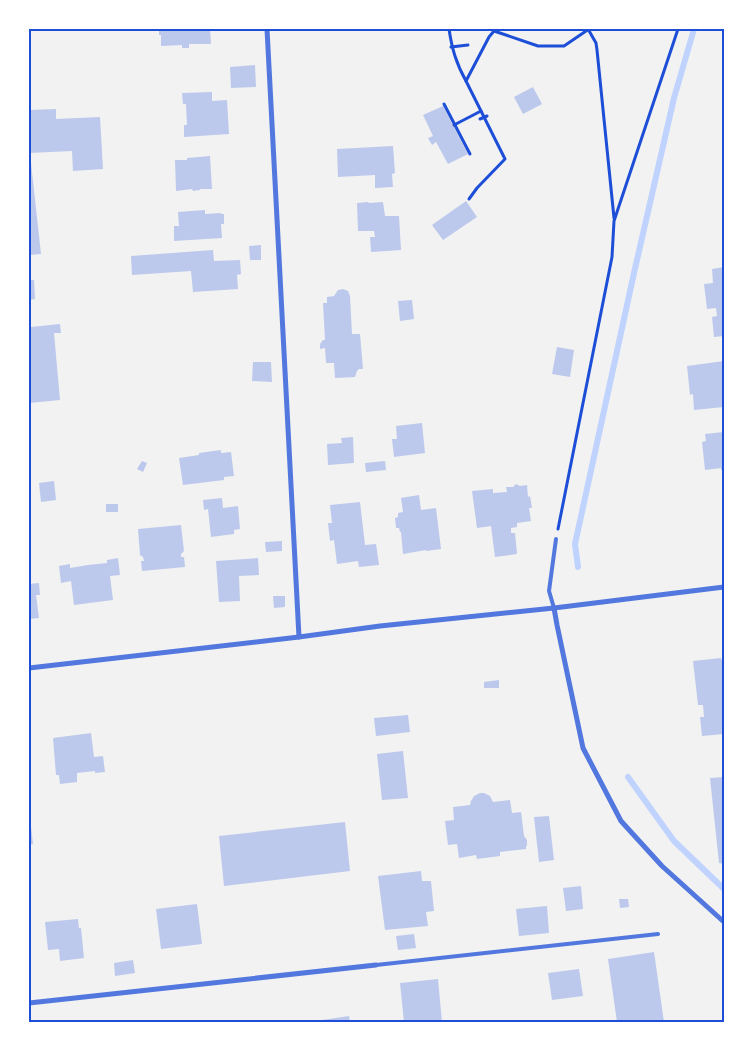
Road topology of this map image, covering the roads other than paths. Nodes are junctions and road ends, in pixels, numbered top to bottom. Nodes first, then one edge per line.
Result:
1 (267, 29) edge
2 (556, 539) road end
3 (724, 587) edge
4 (554, 608) junction
5 (299, 637) junction
6 (29, 668) edge
7 (724, 922) edge
8 (658, 934) dead end
9 (376, 965) joint
10 (29, 1002) edge

1 - 5 street
2 - 4 lane
3 - 4 street
4 - 5 street
4 - 7 street
5 - 6 street
8 - 9 lane
9 - 10 street

